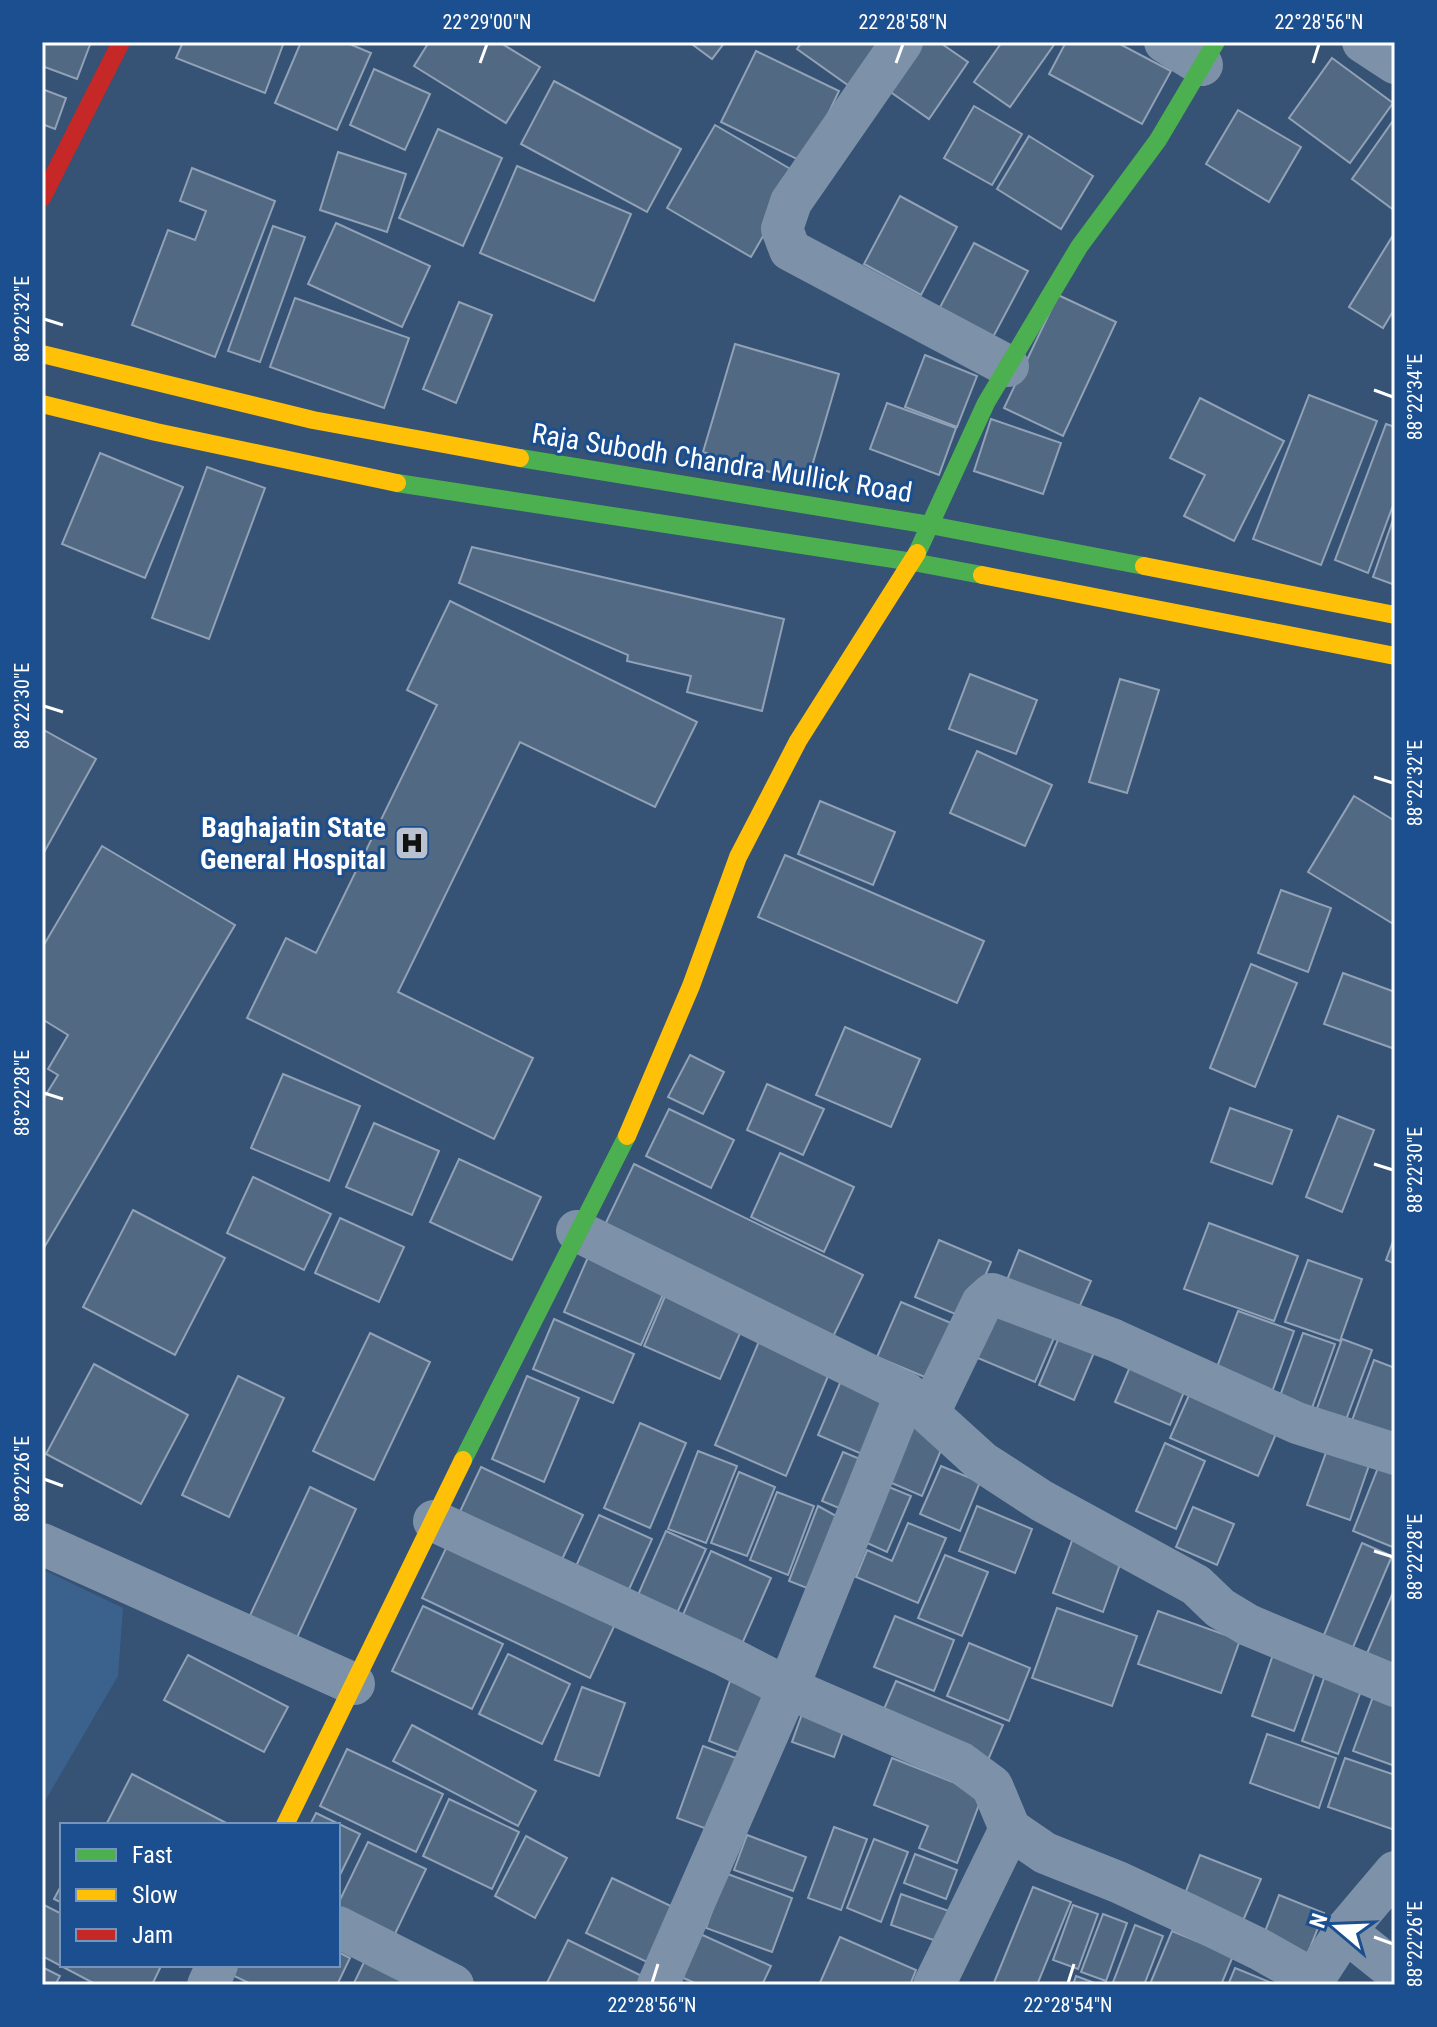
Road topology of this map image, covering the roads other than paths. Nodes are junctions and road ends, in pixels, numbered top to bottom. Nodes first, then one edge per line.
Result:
1 (121, 42) edge
2 (902, 42) edge
3 (1165, 42) edge
4 (1363, 42) edge
5 (1209, 53) edge
6 (1395, 63) edge
7 (42, 198) edge
8 (42, 354) edge
9 (1008, 366) junction
10 (42, 404) edge
11 (930, 525) junction
12 (913, 562) junction
13 (1395, 615) edge
14 (1395, 656) edge
15 (577, 1231) junction
16 (917, 1403) junction
17 (1395, 1454) edge
18 (434, 1521) junction
19 (42, 1544) edge
20 (354, 1684) junction
21 (1395, 1686) edge
22 (788, 1688) junction
23 (286, 1823) edge
24 (1010, 1829) junction
25 (1395, 1872) edge
26 (340, 1928) edge
27 (1345, 1931) junction
28 (1395, 1971) edge
29 (1312, 1982) edge
30 (453, 1985) edge
31 (658, 1985) edge
32 (934, 1985) edge

1 - 7 main road
2 - 9 street
3 - 5 street
4 - 6 street
5 - 9 main road
8 - 11 main road, Raja Subodh Chandra Mullick Road
9 - 11 main road
10 - 12 main road
11 - 12 main road
11 - 13 main road, Raja Subodh Chandra Mullick Road
12 - 14 main road
12 - 15 main road
15 - 16 street
15 - 18 main road
16 - 17 street
16 - 21 street
16 - 22 street
18 - 20 main road
18 - 22 street
19 - 20 street
20 - 23 main road
22 - 24 street
22 - 31 street
24 - 29 street
24 - 32 street
25 - 27 street
26 - 30 street
27 - 28 street
27 - 29 street

